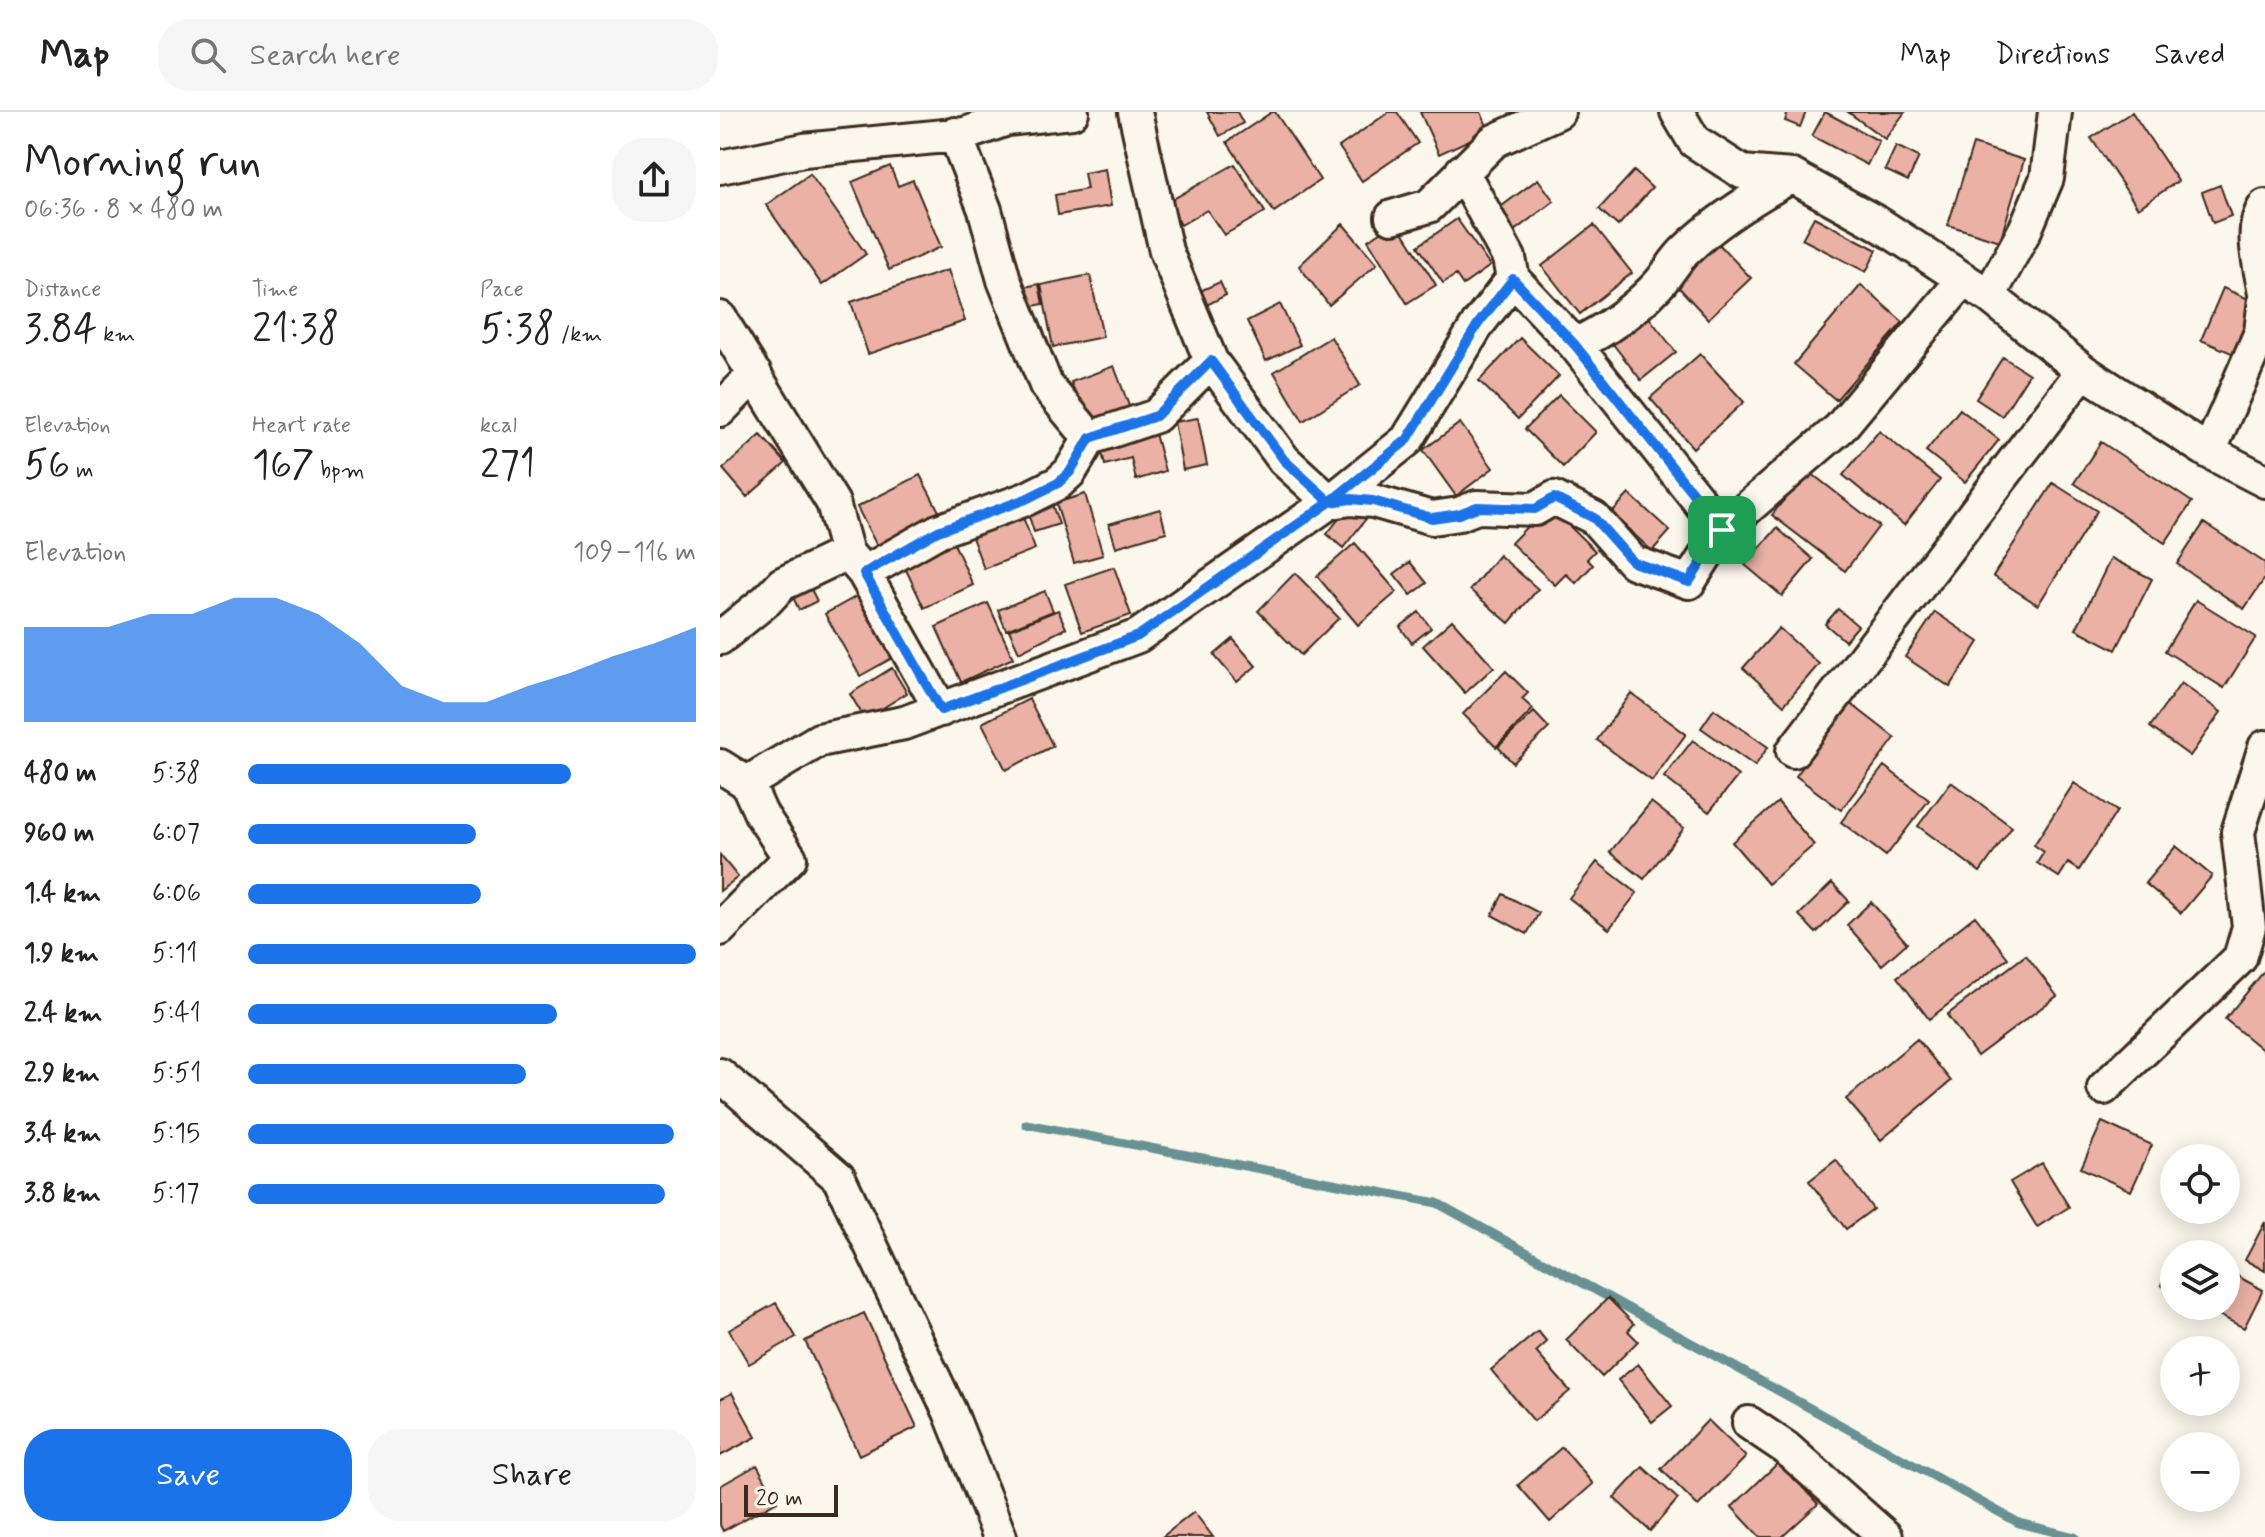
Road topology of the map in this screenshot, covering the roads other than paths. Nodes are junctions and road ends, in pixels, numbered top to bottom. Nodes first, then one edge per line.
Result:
1 (1072, 112) edge
2 (1135, 112) edge
3 (1558, 112) edge
4 (1677, 112) edge
5 (2055, 112) edge
6 (959, 127) edge
7 (720, 167) edge
8 (1462, 171) junction
9 (1792, 176) junction
10 (2265, 206) edge
11 (1392, 217) dead end
12 (1513, 279) junction
13 (1976, 288) junction
14 (2265, 296) edge
15 (720, 318) edge
16 (1575, 345) junction
17 (1211, 361) junction
18 (2083, 371) junction
19 (755, 374) junction
20 (720, 410) edge
21 (1090, 438) junction
22 (2209, 452) junction
23 (2265, 481) edge
24 (1330, 502) junction
25 (1722, 530) junction
26 (855, 563) junction
27 (720, 638) edge
28 (941, 710) junction
29 (2265, 747) edge
30 (1793, 751) dead end
31 (720, 766) edge
32 (747, 783) junction
33 (720, 929) edge
34 (720, 1075) edge
35 (2104, 1088) dead end
36 (1749, 1423) dead end
37 (1000, 1537) edge
38 (1886, 1537) edge

1 - 6 street
2 - 17 street
3 - 8 street
4 - 9 street
5 - 13 street
6 - 7 street
6 - 21 street
8 - 11 street
8 - 12 street
9 - 13 street
9 - 16 street
10 - 14 street
12 - 16 street
12 - 24 street
13 - 18 street
13 - 25 street
14 - 22 street
15 - 19 street
16 - 25 street
17 - 21 street
17 - 24 street
18 - 22 street
18 - 30 street
19 - 20 street
19 - 26 street
21 - 26 street
22 - 23 street
24 - 25 street
24 - 28 street
26 - 27 street
26 - 28 street
28 - 32 street
29 - 35 street
31 - 32 street
32 - 33 street
34 - 37 street
36 - 38 street

